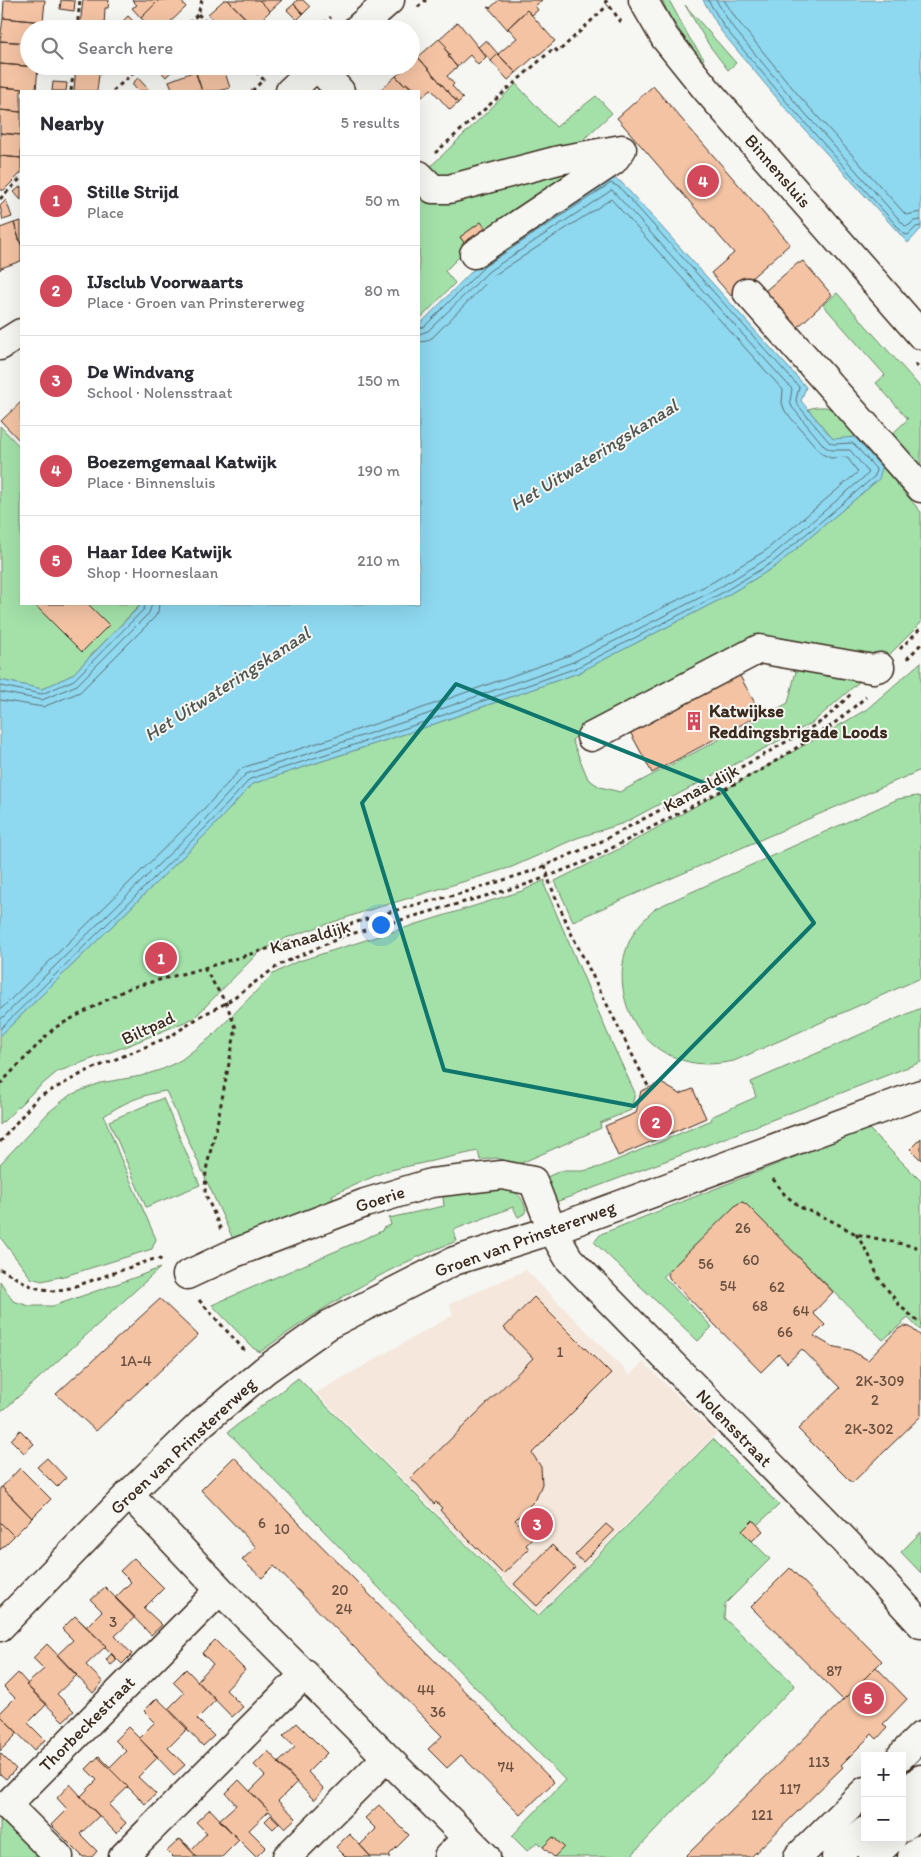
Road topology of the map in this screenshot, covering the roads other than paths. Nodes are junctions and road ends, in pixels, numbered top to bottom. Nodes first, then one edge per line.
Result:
1 (643, 0) edge
2 (386, 2) edge
3 (367, 20) edge
4 (307, 75) edge
5 (325, 75) edge
6 (291, 90) edge
7 (339, 90) edge
8 (424, 167) edge
9 (474, 254) dead end
10 (747, 292) dead end
11 (20, 333) edge
12 (921, 335) edge
13 (0, 346) edge
14 (921, 488) edge
15 (891, 665) road end
16 (591, 737) dead end
17 (921, 1094) edge
18 (552, 1230) junction
19 (187, 1275) road end
20 (128, 1494) junction
21 (220, 1590) junction
22 (921, 1624) edge
23 (0, 1627) edge
24 (305, 1674) junction
25 (921, 1736) edge
26 (905, 1752) edge
27 (386, 1758) junction
28 (921, 1779) edge
29 (906, 1792) edge
30 (861, 1796) edge
31 (921, 1810) edge
32 (906, 1824) edge
33 (861, 1835) edge
34 (467, 1838) junction
35 (888, 1842) edge
36 (59, 1857) edge
37 (123, 1857) edge
38 (287, 1857) edge
39 (448, 1857) edge
40 (486, 1857) edge
41 (798, 1857) edge
42 (836, 1857) edge
43 (873, 1857) edge

1 - 12 street, Binnensluis
2 - 3 street
4 - 6 street
5 - 7 street
8 - 9 street
10 - 14 street
11 - 13 street
15 - 16 street
17 - 18 street, Groen van Prinstererweg
18 - 19 street, Goerie
18 - 20 street, Groen van Prinstererweg
18 - 22 street, Nolensstraat
20 - 21 street
20 - 23 street, Groen van Prinstererweg
21 - 24 street
21 - 36 street, Thorbeckestraat
24 - 27 street
24 - 37 street
25 - 26 street
27 - 34 street
27 - 38 street
28 - 29 street
30 - 41 street
31 - 32 street
33 - 42 street
34 - 39 street
34 - 40 street
35 - 43 street

